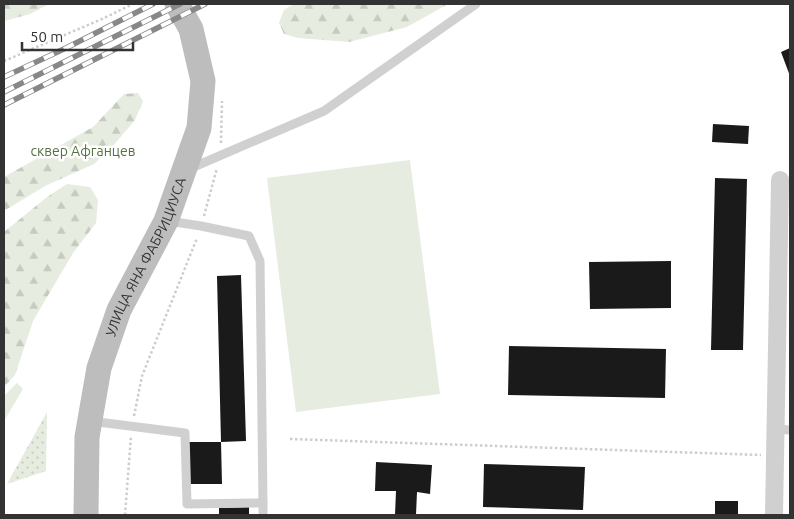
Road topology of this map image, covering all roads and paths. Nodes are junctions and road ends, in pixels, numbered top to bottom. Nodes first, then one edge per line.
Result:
1 (133, 4) edge
2 (177, 4) edge
3 (476, 4) edge
4 (4, 61) edge
5 (222, 99) dead end
6 (220, 156) junction
7 (184, 171) junction
8 (780, 180) dead end
9 (166, 221) junction
10 (201, 226) junction
11 (90, 422) junction
12 (132, 427) junction
13 (783, 430) edge
14 (290, 439) dead end
15 (775, 455) junction
16 (263, 503) junction
17 (86, 515) edge
18 (125, 515) edge
19 (263, 515) edge
20 (774, 515) edge

1 - 4 path
2 - 7 main road, УЛИЦА ЯНА ФАБРИЦИУСА
3 - 6 lane
5 - 6 path
6 - 7 lane
6 - 10 path
7 - 9 main road, УЛИЦА ЯНА ФАБРИЦИУСА
8 - 13 street
9 - 10 lane
9 - 11 main road, УЛИЦА ЯНА ФАБРИЦИУСА
10 - 12 path
10 - 16 lane
11 - 12 lane
11 - 17 main road, УЛИЦА ЯНА ФАБРИЦИУСА
12 - 16 lane
12 - 18 path
13 - 15 street
14 - 15 path
15 - 20 street
16 - 19 lane

